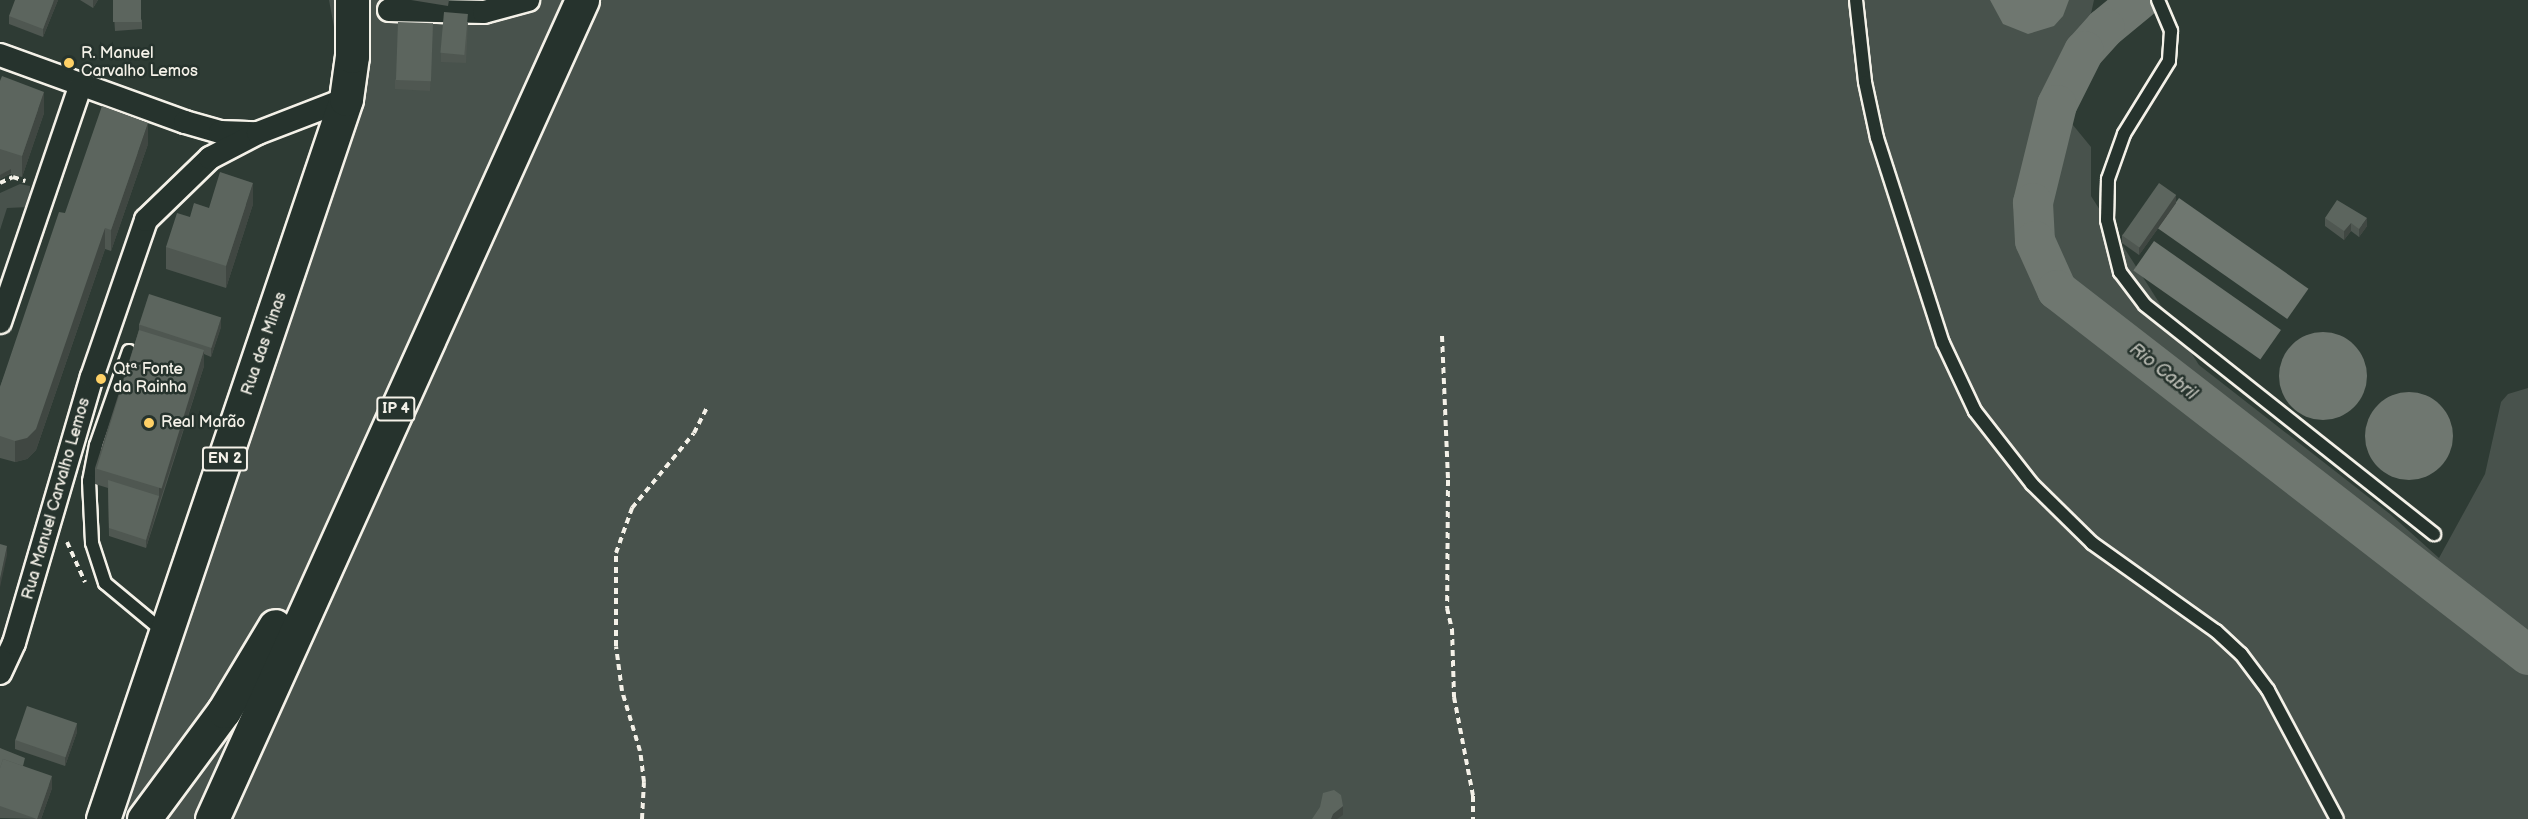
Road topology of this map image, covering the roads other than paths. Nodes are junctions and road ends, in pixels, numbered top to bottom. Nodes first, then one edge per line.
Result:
1 (528, 0) edge
2 (582, 0) edge
3 (601, 0) edge
4 (1856, 0) edge
5 (2158, 0) edge
6 (352, 4) edge
7 (390, 5) edge
8 (470, 6) edge
9 (1, 57) edge
10 (81, 84) junction
11 (346, 99) junction
12 (258, 133) junction
13 (0, 322) edge
14 (425, 347) junction
15 (129, 351) dead end
16 (2434, 534) dead end
17 (165, 634) junction
18 (0, 673) edge
19 (103, 819) edge
20 (144, 819) edge
21 (212, 819) edge
22 (231, 819) edge
23 (2337, 819) edge

1 - 8 street
2 - 14 main road, IP 4
3 - 22 main road, IP 4
4 - 23 lane
5 - 16 lane
6 - 7 street
6 - 11 main road, Rua das Minas / EN 2
7 - 8 street
9 - 10 street, Rua Manuel Carvalho Lemos
10 - 12 street, Rua Manuel Carvalho Lemos
10 - 13 street
11 - 12 street, Rua Manuel Carvalho Lemos
11 - 17 main road, Rua das Minas / EN 2
12 - 18 street, Rua Manuel Carvalho Lemos
14 - 20 main road
14 - 21 main road, IP 4
15 - 17 lane
17 - 19 main road, Rua das Minas / EN 2

